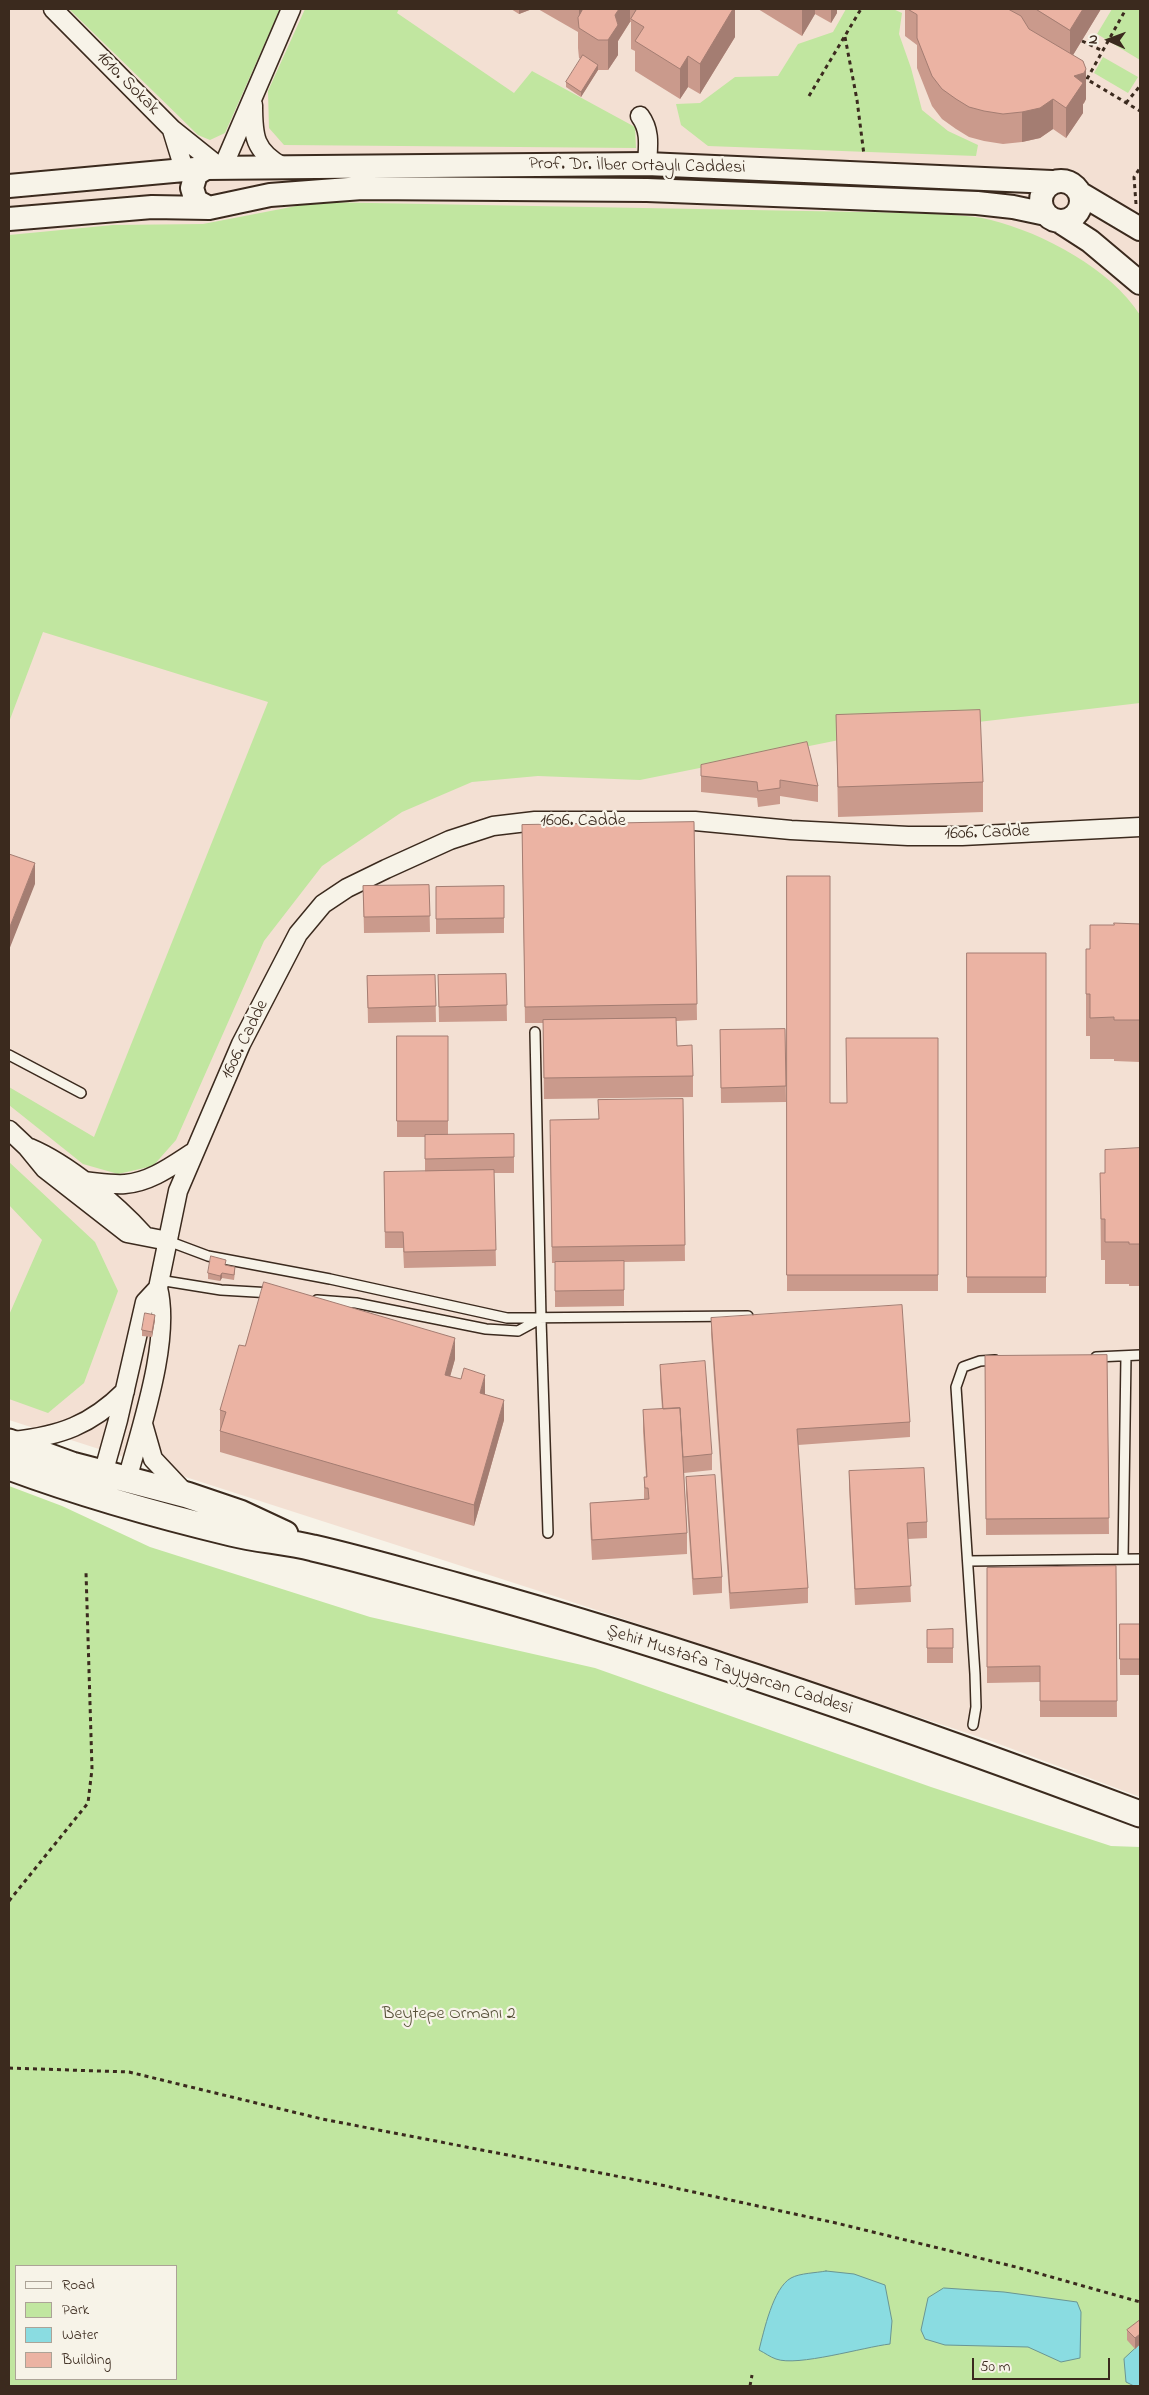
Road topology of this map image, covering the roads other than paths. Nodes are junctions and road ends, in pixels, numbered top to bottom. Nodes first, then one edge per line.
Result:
1 (53, 9) edge
2 (291, 9) edge
3 (253, 101) junction
4 (640, 116) dead end
5 (172, 129) junction
6 (234, 143) junction
7 (194, 147) junction
8 (647, 164) junction
9 (283, 166) junction
10 (204, 168) junction
11 (812, 172) junction
12 (1052, 182) junction
13 (9, 186) edge
14 (647, 190) junction
15 (1081, 194) junction
16 (811, 196) junction
17 (216, 206) junction
18 (1052, 218) junction
19 (9, 219) edge
20 (1139, 221) edge
21 (1140, 283) edge
22 (1140, 827) edge
23 (535, 1032) dead end
24 (9, 1055) edge
25 (81, 1093) dead end
26 (9, 1130) edge
27 (27, 1147) junction
28 (194, 1151) junction
29 (82, 1181) junction
30 (144, 1235) junction
31 (168, 1241) junction
32 (158, 1284) junction
33 (280, 1294) edge
34 (308, 1298) edge
35 (760, 1316) edge
36 (541, 1319) junction
37 (1140, 1355) edge
38 (1126, 1356) junction
39 (1087, 1357) edge
40 (1009, 1360) edge
41 (125, 1391) junction
42 (142, 1422) junction
43 (9, 1442) edge
44 (9, 1467) edge
45 (127, 1480) junction
46 (100, 1485) junction
47 (187, 1496) junction
48 (121, 1504) junction
49 (548, 1533) dead end
50 (312, 1547) junction
51 (1140, 1558) edge
52 (1123, 1559) junction
53 (969, 1561) junction
54 (973, 1725) dead end
55 (1140, 1814) edge

1 - 5 street, 1610. Sokak
2 - 3 street
3 - 6 street
3 - 9 street
4 - 8 street
5 - 7 street
5 - 10 street, 1610. Sokak
6 - 7 street
6 - 10 street
7 - 10 street
8 - 9 street, Prof. Dr. İlber Ortaylı Caddesi
8 - 11 street, Prof. Dr. İlber Ortaylı Caddesi
8 - 14 street
9 - 10 street, Prof. Dr. İlber Ortaylı Caddesi
10 - 13 street, Prof. Dr. İlber Ortaylı Caddesi
10 - 17 street
10 - 17 street
11 - 12 street, Prof. Dr. İlber Ortaylı Caddesi
11 - 16 street
12 - 15 street, Prof. Dr. İlber Ortaylı Caddesi
12 - 18 street
14 - 16 street, Prof. Dr. İlber Ortaylı Caddesi
14 - 17 street, Prof. Dr. İlber Ortaylı Caddesi
15 - 18 street
15 - 20 street, Prof. Dr. İlber Ortaylı Caddesi
16 - 18 street, Prof. Dr. İlber Ortaylı Caddesi
17 - 19 street, Prof. Dr. İlber Ortaylı Caddesi
18 - 21 street, Prof. Dr. İlber Ortaylı Caddesi
22 - 28 street, 1606. Cadde
23 - 36 lane
24 - 25 lane
26 - 27 street
27 - 29 street
27 - 30 street
28 - 29 street
28 - 31 street, 1606. Cadde
29 - 30 street
30 - 31 street
31 - 32 street, 1606. Cadde
31 - 36 lane
32 - 33 lane
32 - 41 street
32 - 42 street
34 - 36 lane
35 - 36 lane
36 - 49 lane
37 - 38 lane
38 - 39 lane
38 - 52 lane
40 - 53 lane
41 - 43 street
41 - 46 street
42 - 45 street
42 - 47 street
43 - 46 main road, Şehit Mustafa Tayyarcan Caddesi
44 - 46 main road, Şehit Mustafa Tayyarcan Caddesi
45 - 46 main road, Şehit Mustafa Tayyarcan Caddesi
45 - 47 main road, Şehit Mustafa Tayyarcan Caddesi
45 - 48 main road
46 - 48 main road, Şehit Mustafa Tayyarcan Caddesi
47 - 50 main road, Şehit Mustafa Tayyarcan Caddesi
48 - 50 main road, Şehit Mustafa Tayyarcan Caddesi
50 - 55 main road, Şehit Mustafa Tayyarcan Caddesi
51 - 52 lane
52 - 53 lane
53 - 54 lane

